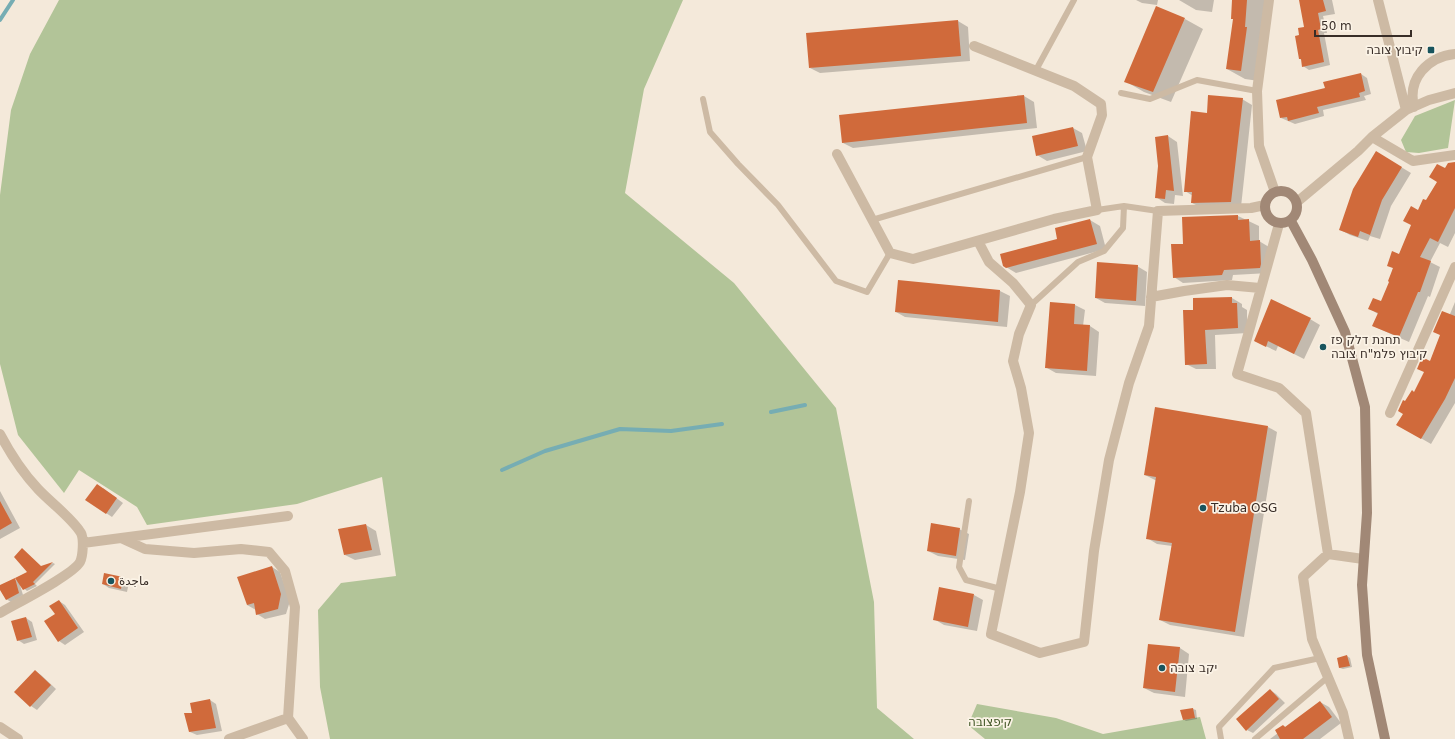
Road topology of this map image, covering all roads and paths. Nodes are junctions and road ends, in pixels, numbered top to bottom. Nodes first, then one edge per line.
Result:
1 (1074, 0) edge
2 (1269, 0) edge
3 (1378, 0) edge
4 (974, 46) dead end
5 (1455, 54) edge
6 (1036, 70) junction
7 (1257, 91) junction
8 (1121, 93) dead end
9 (1455, 93) edge
10 (703, 99) dead end
11 (1410, 109) junction
12 (1372, 137) junction
13 (837, 154) dead end
14 (1455, 155) edge
15 (1088, 157) junction
16 (1275, 192) junction
17 (1297, 202) junction
18 (1265, 205) junction
19 (1124, 206) junction
20 (1098, 210) junction
21 (1158, 211) junction
22 (872, 220) junction
23 (1291, 221) junction
24 (1279, 224) junction
25 (978, 241) junction
26 (890, 253) junction
27 (1455, 267) edge
28 (1260, 288) junction
29 (1151, 297) junction
30 (1031, 305) junction
31 (1390, 413) dead end
32 (0, 434) edge
33 (969, 501) dead end
34 (288, 516) dead end
35 (121, 538) junction
36 (83, 543) junction
37 (1328, 554) junction
38 (1363, 559) junction
39 (1001, 589) junction
40 (0, 613) edge
41 (1320, 658) junction
42 (1328, 677) junction
43 (288, 718) junction
44 (0, 726) edge
45 (18, 739) edge
46 (229, 739) edge
47 (303, 739) edge
48 (1221, 739) edge
49 (1254, 739) edge
50 (1349, 739) edge
51 (1385, 739) edge

1 - 6 lane
2 - 7 street
3 - 11 street
4 - 6 street
5 - 11 street
6 - 15 street
7 - 8 lane
7 - 16 street
9 - 11 street
10 - 26 lane
11 - 12 street
12 - 14 street
12 - 17 street
13 - 22 street
15 - 20 street
15 - 22 lane
16 - 17 street
16 - 18 street
17 - 23 street
18 - 21 street
18 - 24 street
19 - 20 lane
19 - 21 lane
19 - 30 lane
20 - 25 street
21 - 29 street
22 - 26 street
23 - 24 street
23 - 38 street
24 - 28 street
25 - 26 street
25 - 30 street
27 - 31 street
28 - 29 street
28 - 37 street
29 - 39 street
30 - 39 street
32 - 36 street
33 - 39 lane
34 - 35 street
35 - 36 street
35 - 43 street
36 - 40 street
37 - 38 street
37 - 41 street
38 - 51 street
41 - 42 street
41 - 48 lane
42 - 49 lane
42 - 50 street
43 - 46 street
43 - 47 street
44 - 45 street

